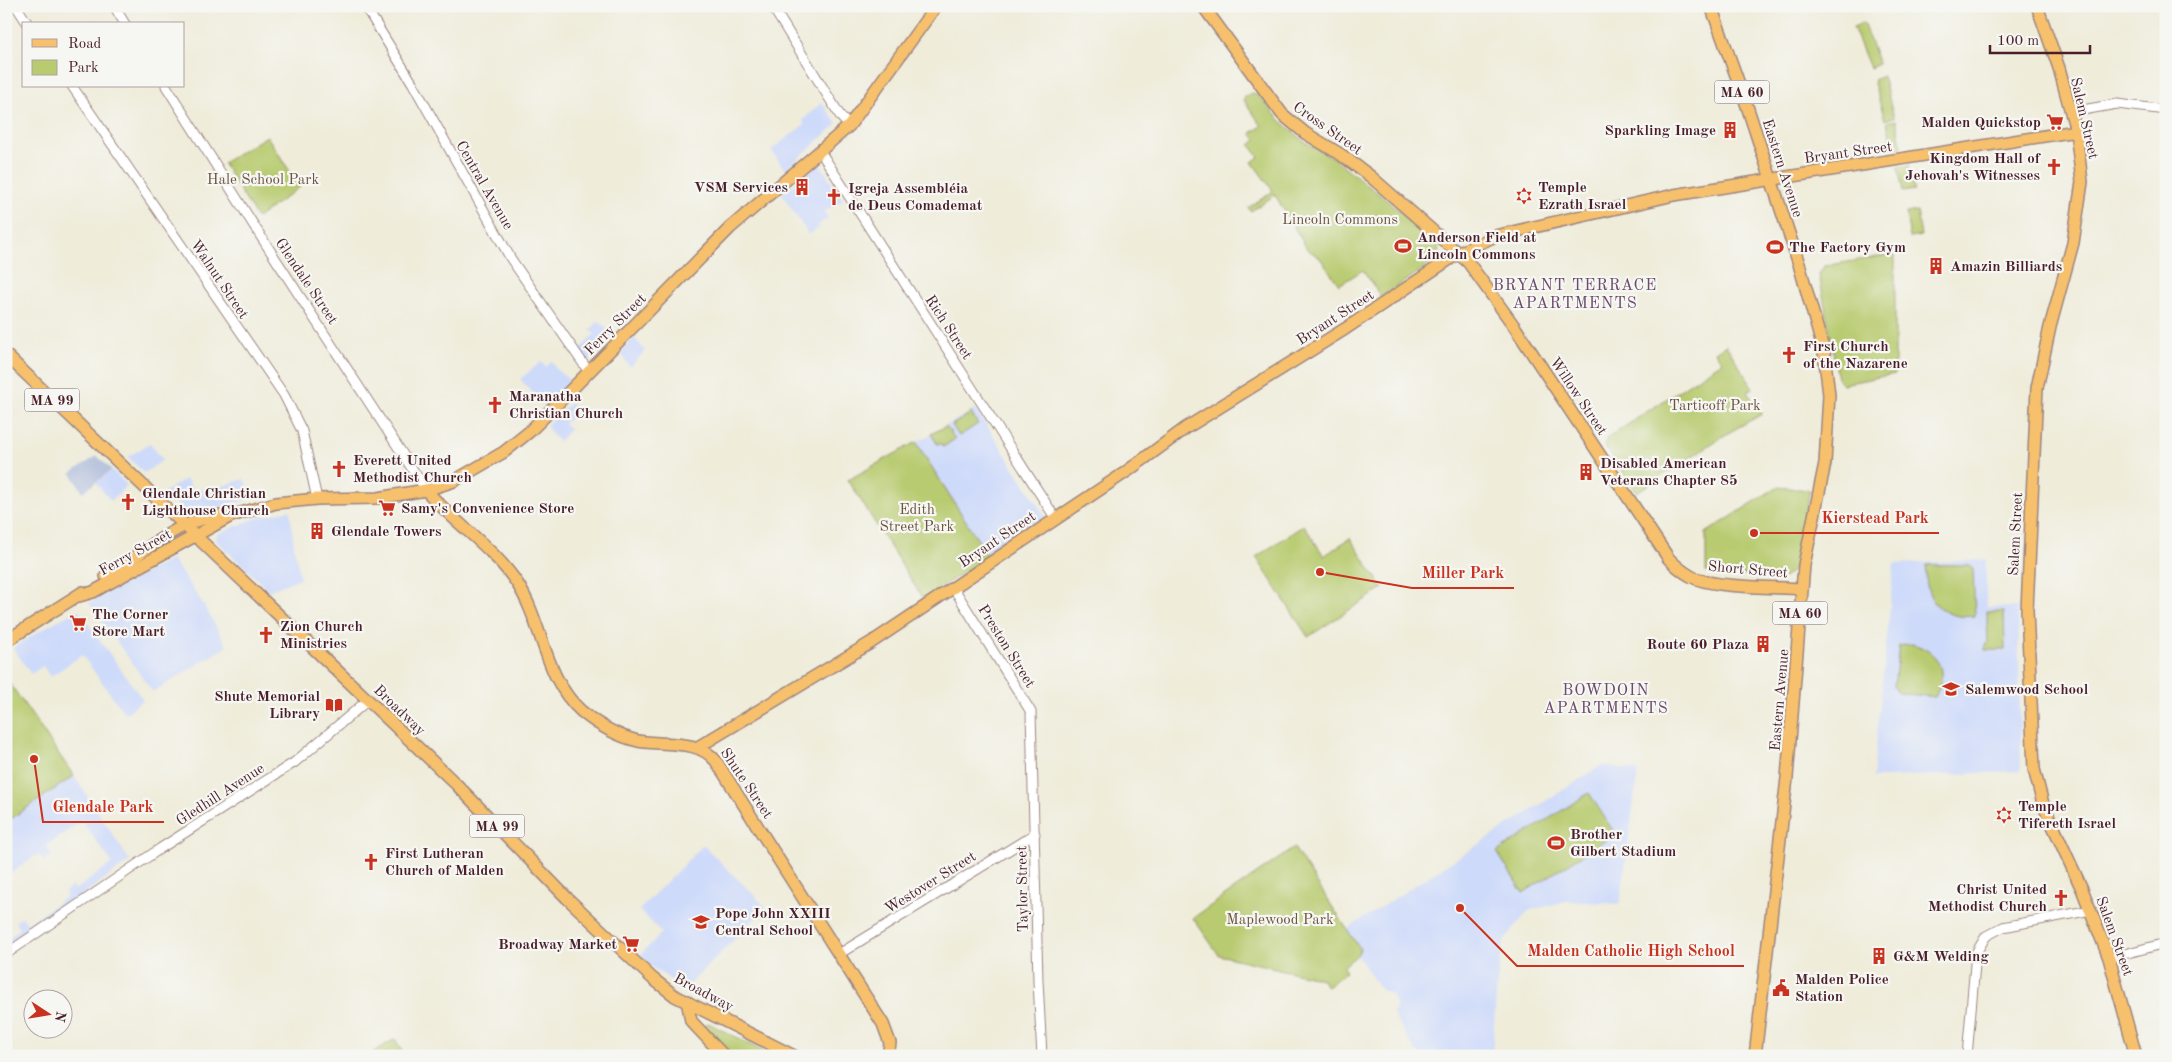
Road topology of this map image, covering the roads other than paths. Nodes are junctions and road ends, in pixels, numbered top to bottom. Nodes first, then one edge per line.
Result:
1 (16, 6) edge
2 (114, 6) edge
3 (365, 6) edge
4 (772, 6) edge
5 (936, 6) edge
6 (1203, 6) edge
7 (1711, 6) edge
8 (2037, 6) edge
9 (27, 22) edge
10 (124, 22) edge
11 (73, 88) edge
12 (167, 88) edge
13 (2166, 110) edge
14 (2071, 112) junction
15 (849, 126) junction
16 (2076, 131) junction
17 (820, 151) junction
18 (1770, 178) junction
19 (1459, 253) junction
20 (6, 355) edge
21 (589, 372) junction
22 (426, 490) junction
23 (317, 499) junction
24 (231, 516) junction
25 (1056, 519) junction
26 (186, 526) junction
27 (195, 535) junction
28 (1669, 559) joint
29 (953, 587) junction
30 (1802, 589) junction
31 (79, 596) junction
32 (6, 641) edge
33 (368, 700) junction
34 (1032, 722) joint
35 (698, 747) junction
36 (1035, 834) junction
37 (2091, 910) junction
38 (2166, 943) edge
39 (6, 954) edge
40 (839, 954) junction
41 (2109, 958) junction
42 (687, 1001) junction
43 (712, 1013) junction
44 (699, 1030) junction
45 (724, 1056) edge
46 (794, 1056) edge
47 (888, 1056) edge
48 (1042, 1056) edge
49 (1755, 1056) edge
50 (1967, 1056) edge
51 (2136, 1056) edge

1 - 9 street
2 - 10 street
3 - 21 street, Central Avenue
4 - 15 street
5 - 15 main road, Ferry Street
6 - 19 main road, Cross Street
7 - 18 main road, Eastern Avenue / MA 60
8 - 14 main road, Salem Street
11 - 23 street, Walnut Street
12 - 22 street, Glendale Street
13 - 14 street
14 - 16 main road, Salem Street
15 - 17 main road, Ferry Street
16 - 18 main road, Bryant Street
16 - 37 main road, Salem Street
17 - 21 main road, Ferry Street
17 - 25 street, Rich Street
18 - 19 main road, Bryant Street
18 - 30 main road, Eastern Avenue / MA 60
19 - 25 main road, Bryant Street
19 - 28 main road, Willow Street
20 - 26 main road, Broadway / MA 99
21 - 22 main road, Ferry Street
22 - 23 main road, Ferry Street
22 - 35 main road, Shute Street
23 - 24 main road, Ferry Street
24 - 26 main road, Ferry Street
24 - 27 main road, Ferry Street
25 - 29 main road, Bryant Street
26 - 27 main road, Broadway / MA 99
26 - 31 main road, Ferry Street
27 - 31 main road, Ferry Street
27 - 33 main road, Broadway / MA 99
28 - 30 main road, Short Street
29 - 34 street, Preston Street
29 - 35 main road, Bryant Street
30 - 49 main road, Eastern Avenue / MA 60
31 - 32 main road, Ferry Street
33 - 39 street, Gledhill Avenue
33 - 42 main road, Broadway / MA 99
34 - 36 street, Taylor Street
35 - 40 main road, Shute Street
36 - 40 street, Westover Street
36 - 48 street, Taylor Street
37 - 41 main road, Salem Street
37 - 50 street
38 - 41 street
40 - 47 main road, Shute Street
41 - 51 main road, Salem Street
42 - 43 main road, Broadway / MA 99
42 - 44 main road
43 - 44 main road
43 - 46 main road, Broadway / MA 99
44 - 45 main road

